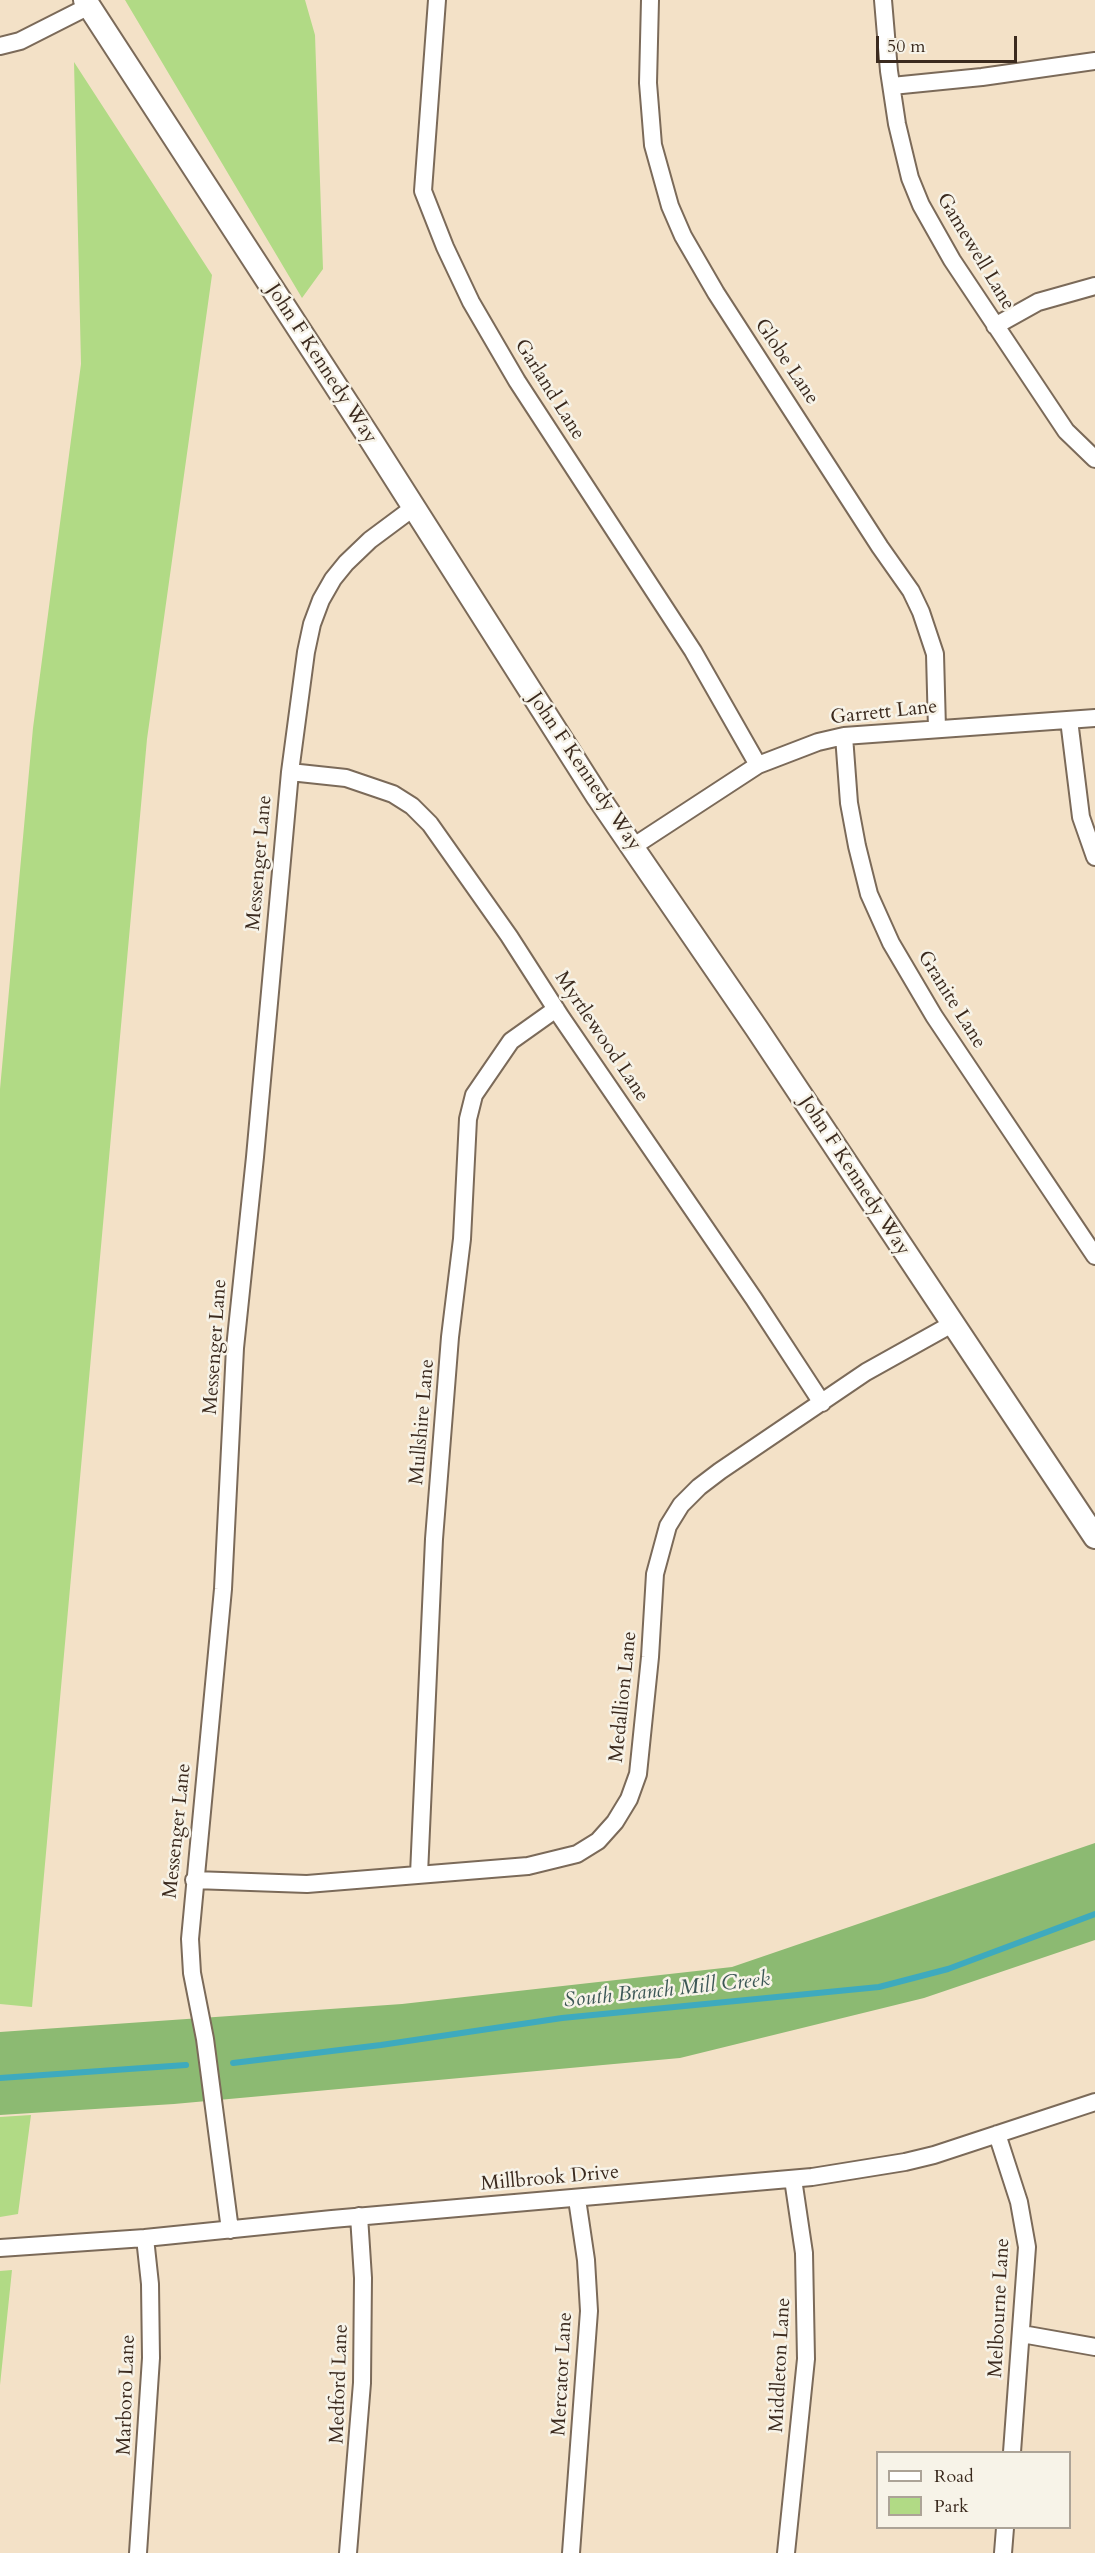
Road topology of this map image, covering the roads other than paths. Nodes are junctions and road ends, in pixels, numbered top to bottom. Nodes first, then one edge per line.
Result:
1 (436, 0) edge
2 (650, 0) edge
3 (883, 0) edge
4 (87, 3) edge
5 (0, 46) edge
6 (1095, 61) edge
7 (892, 86) junction
8 (1095, 286) edge
9 (996, 326) junction
10 (1095, 459) edge
11 (413, 508) junction
12 (1095, 718) edge
13 (1069, 720) junction
14 (938, 729) junction
15 (844, 736) junction
16 (758, 765) junction
17 (290, 772) junction
18 (634, 846) junction
19 (1095, 857) edge
20 (556, 1009) junction
21 (1095, 1256) edge
22 (952, 1324) junction
23 (822, 1403) junction
24 (1095, 1537) edge
25 (419, 1874) junction
26 (194, 1880) junction
27 (1095, 2102) edge
28 (997, 2134) junction
29 (793, 2179) junction
30 (577, 2199) junction
31 (359, 2216) junction
32 (230, 2230) junction
33 (144, 2238) junction
34 (0, 2248) edge
35 (1022, 2334) junction
36 (1095, 2347) edge
37 (1012, 2451) edge
38 (1005, 2529) edge
39 (138, 2553) edge
40 (348, 2553) edge
41 (572, 2553) edge
42 (786, 2553) edge
43 (1003, 2553) edge

1 - 16 street, Garland Lane
2 - 14 street, Globe Lane
3 - 7 street, Gamewell Lane
4 - 5 street
4 - 11 street, John F Kennedy Way
6 - 7 street
7 - 9 street, Gamewell Lane
8 - 9 street
9 - 10 street, Gamewell Lane
11 - 17 street, Messenger Lane
11 - 18 street, John F Kennedy Way
12 - 13 street, Garrett Lane
13 - 14 street, Garrett Lane
13 - 19 street
14 - 15 street, Garrett Lane
15 - 16 street, Garrett Lane
15 - 21 street, Granite Lane
16 - 18 street, Garrett Lane
17 - 20 street, Myrtlewood Lane
17 - 26 street, Messenger Lane
18 - 22 street, John F Kennedy Way
20 - 23 street, Myrtlewood Lane
20 - 25 street, Mullshire Lane
22 - 23 street, Medallion Lane
22 - 24 street, John F Kennedy Way
23 - 25 street, Medallion Lane
25 - 26 street, Medallion Lane
26 - 32 street, Messenger Lane
27 - 28 street, Millbrook Drive
28 - 29 street, Millbrook Drive
28 - 35 street, Melbourne Lane
29 - 30 street, Millbrook Drive
29 - 42 street, Middleton Lane
30 - 31 street, Millbrook Drive
30 - 41 street, Mercator Lane
31 - 32 street, Millbrook Drive
31 - 40 street, Medford Lane
32 - 33 street, Millbrook Drive
33 - 34 street, Millbrook Drive
33 - 39 street, Marboro Lane
35 - 36 street
35 - 37 street, Melbourne Lane
38 - 43 street

